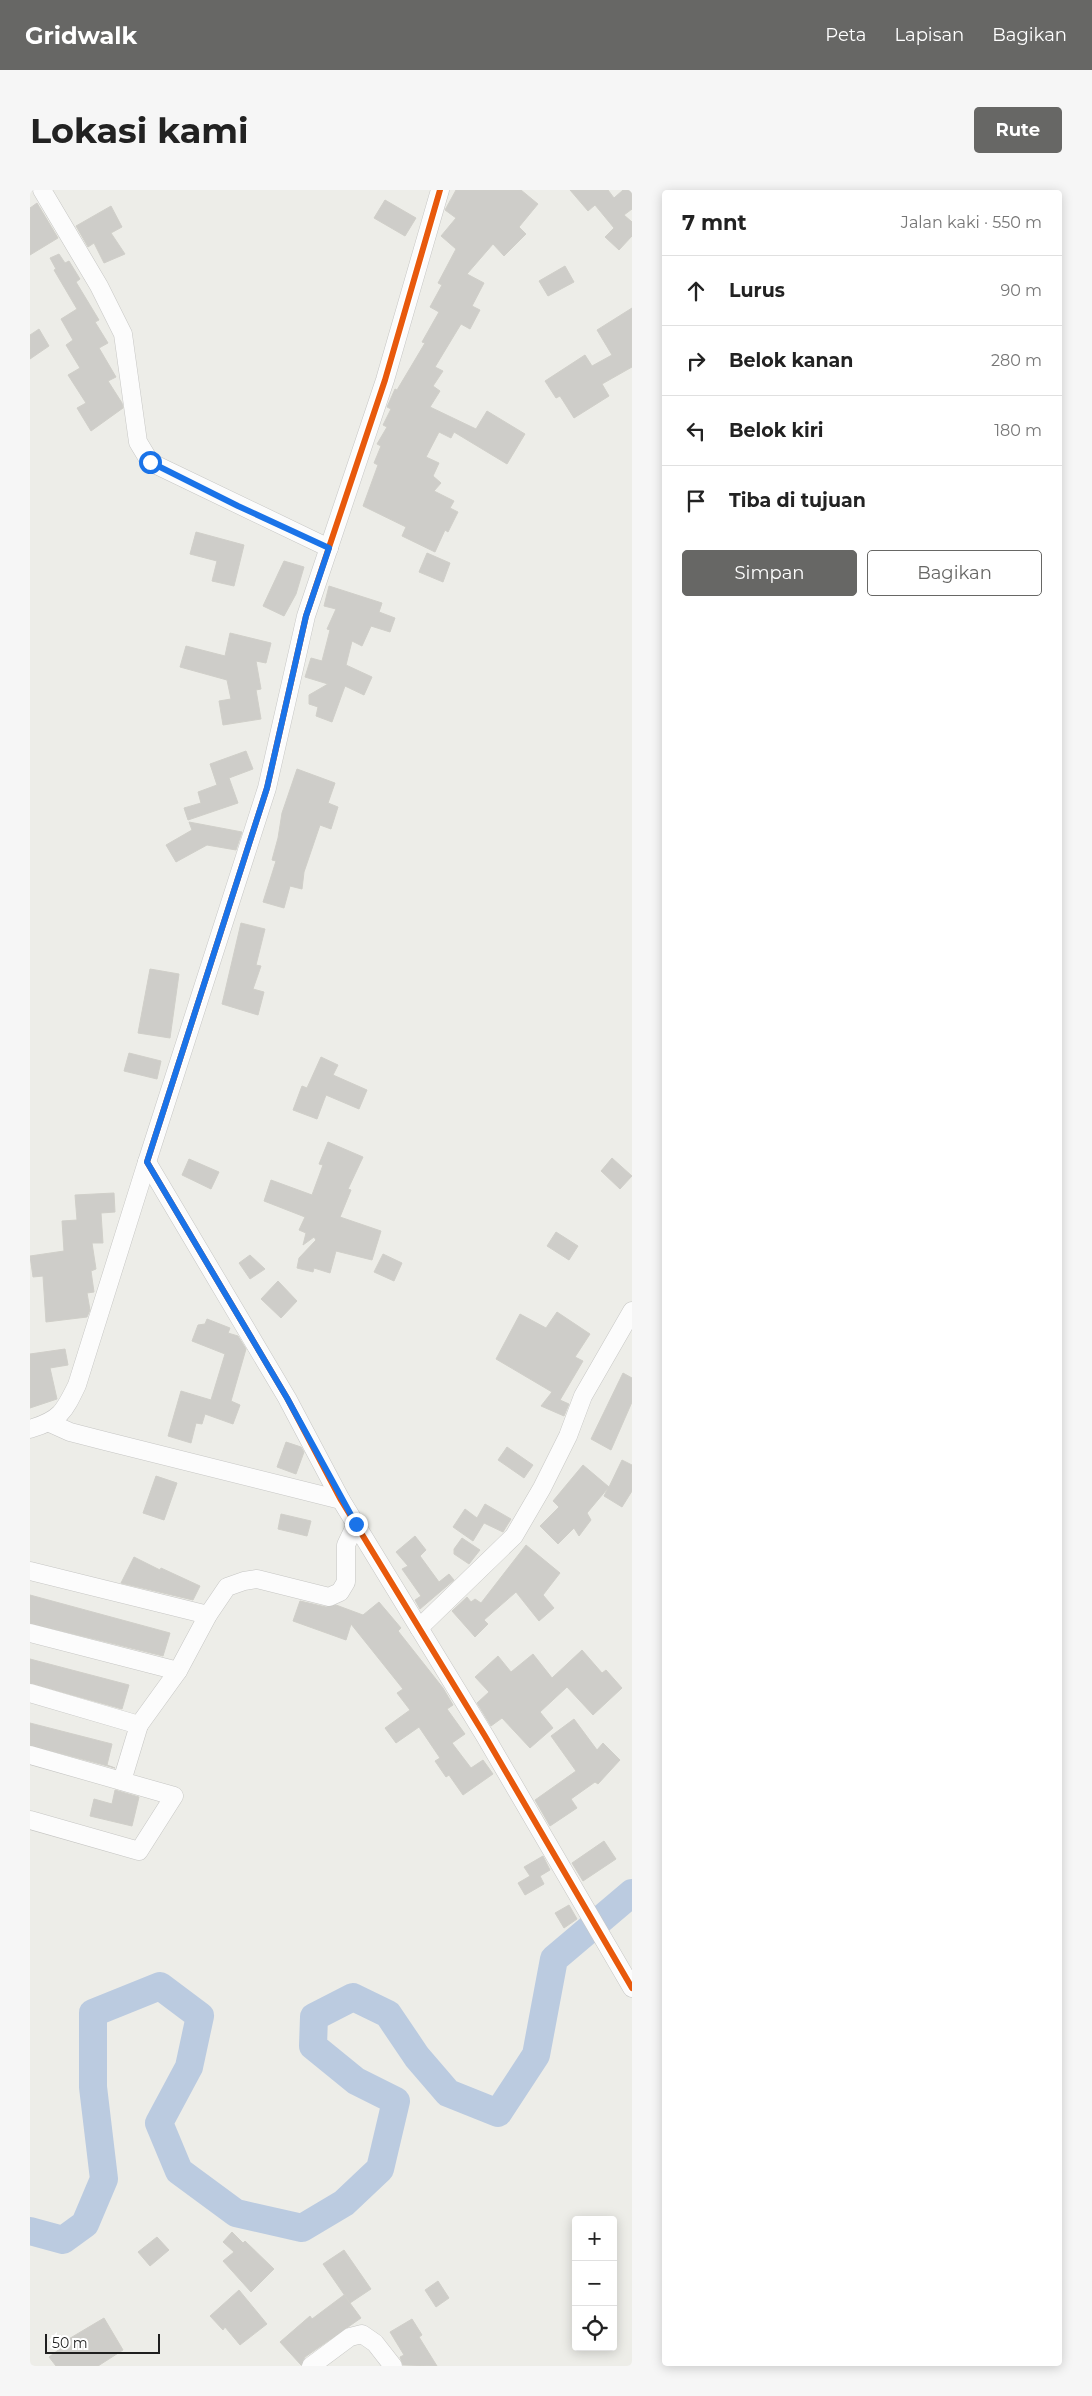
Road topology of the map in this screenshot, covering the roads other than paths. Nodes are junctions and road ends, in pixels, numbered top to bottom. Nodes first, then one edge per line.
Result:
1 (42, 190) edge
2 (440, 190) edge
3 (329, 548) junction
4 (147, 1162) junction
5 (632, 1312) edge
6 (50, 1423) junction
7 (30, 1429) edge
8 (341, 1500) junction
9 (356, 1524) junction
10 (30, 1571) edge
11 (208, 1616) junction
12 (419, 1628) junction
13 (30, 1633) edge
14 (178, 1672) junction
15 (30, 1693) edge
16 (139, 1725) junction
17 (30, 1755) edge
18 (122, 1781) junction
19 (30, 1820) edge
20 (632, 1988) edge
21 (311, 2366) edge
22 (393, 2366) edge

1 - 3 street
2 - 3 street
3 - 4 street
4 - 6 street
4 - 8 street
5 - 12 street
6 - 7 street
6 - 8 street
8 - 9 street
9 - 11 street
9 - 12 street
10 - 11 street
11 - 14 street
12 - 20 street
13 - 14 street
14 - 16 street
15 - 16 street
16 - 18 street
17 - 18 street
18 - 19 street
21 - 22 street

